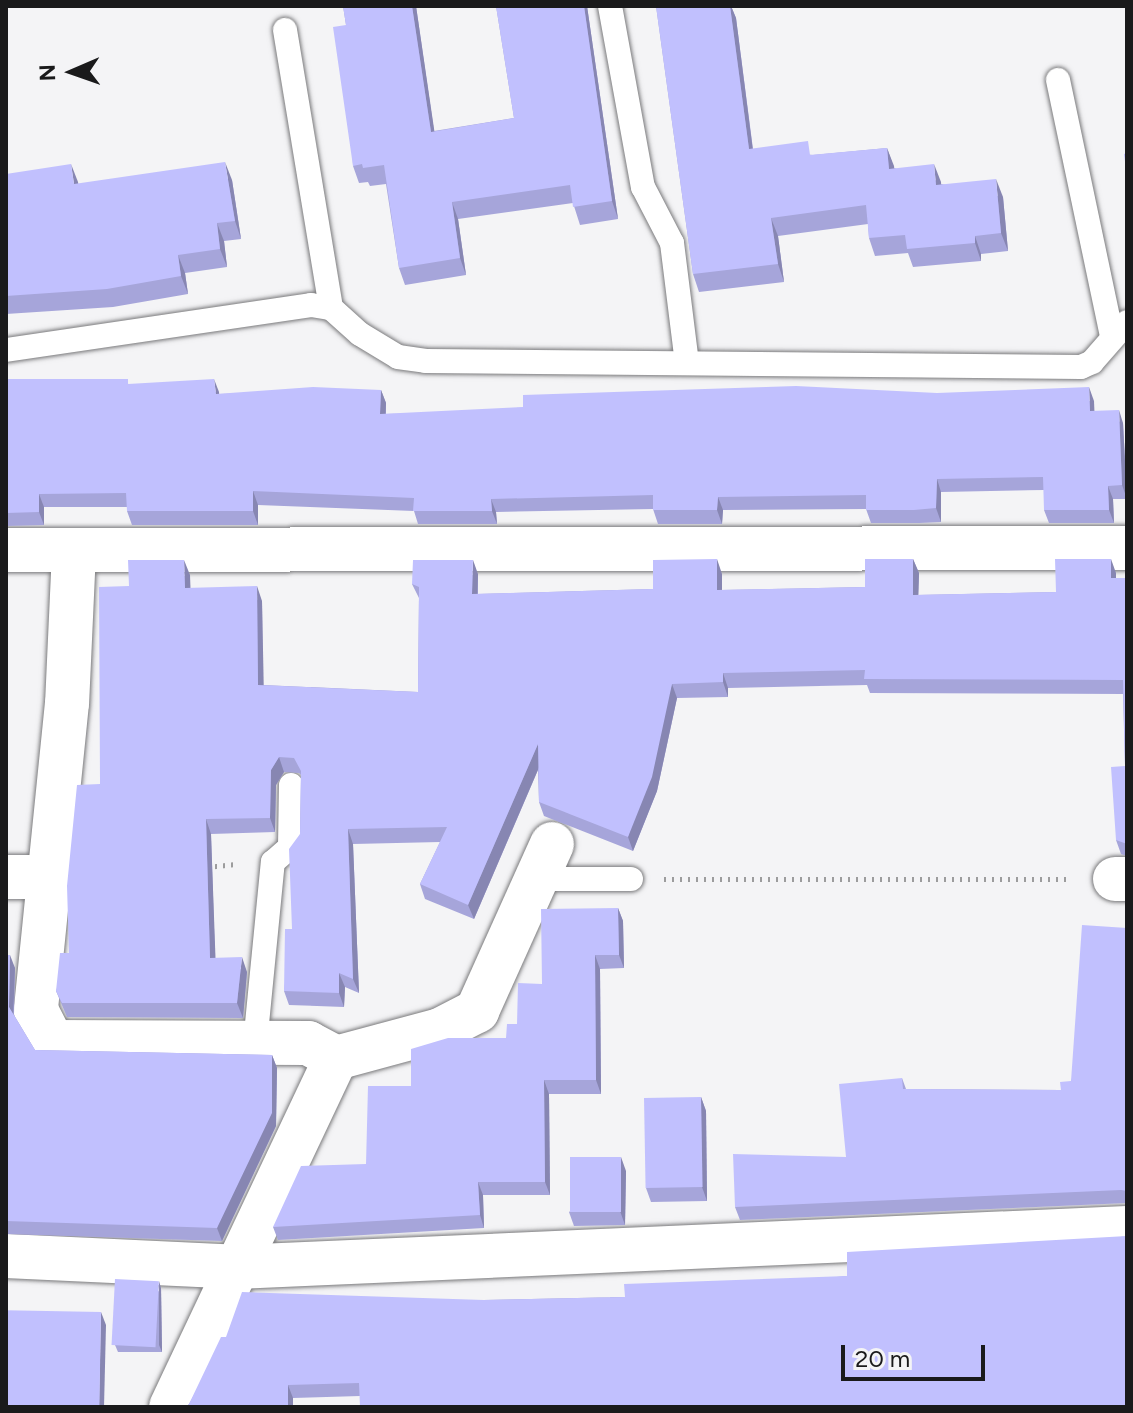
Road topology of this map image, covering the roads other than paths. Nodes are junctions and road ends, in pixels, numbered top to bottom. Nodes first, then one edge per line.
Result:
1 (610, 6) edge
2 (285, 30) dead end
3 (1058, 80) dead end
4 (331, 308) junction
5 (1120, 329) edge
6 (6, 350) edge
7 (687, 363) junction
8 (1127, 548) edge
9 (6, 550) edge
10 (74, 551) junction
11 (291, 785) dead end
12 (543, 861) joint
13 (6, 877) edge
14 (50, 877) junction
15 (631, 879) road end
16 (255, 1044) junction
17 (336, 1058) junction
18 (1127, 1228) edge
19 (6, 1256) edge
20 (236, 1267) junction
21 (171, 1407) edge

1 - 7 lane
2 - 4 lane
3 - 5 lane
4 - 6 lane
4 - 7 lane
5 - 7 lane
8 - 10 street
9 - 10 street
10 - 14 street
11 - 16 lane
12 - 15 lane
12 - 17 street
13 - 14 street
14 - 16 street
16 - 17 street
17 - 20 street
18 - 20 street
19 - 20 street
20 - 21 street

